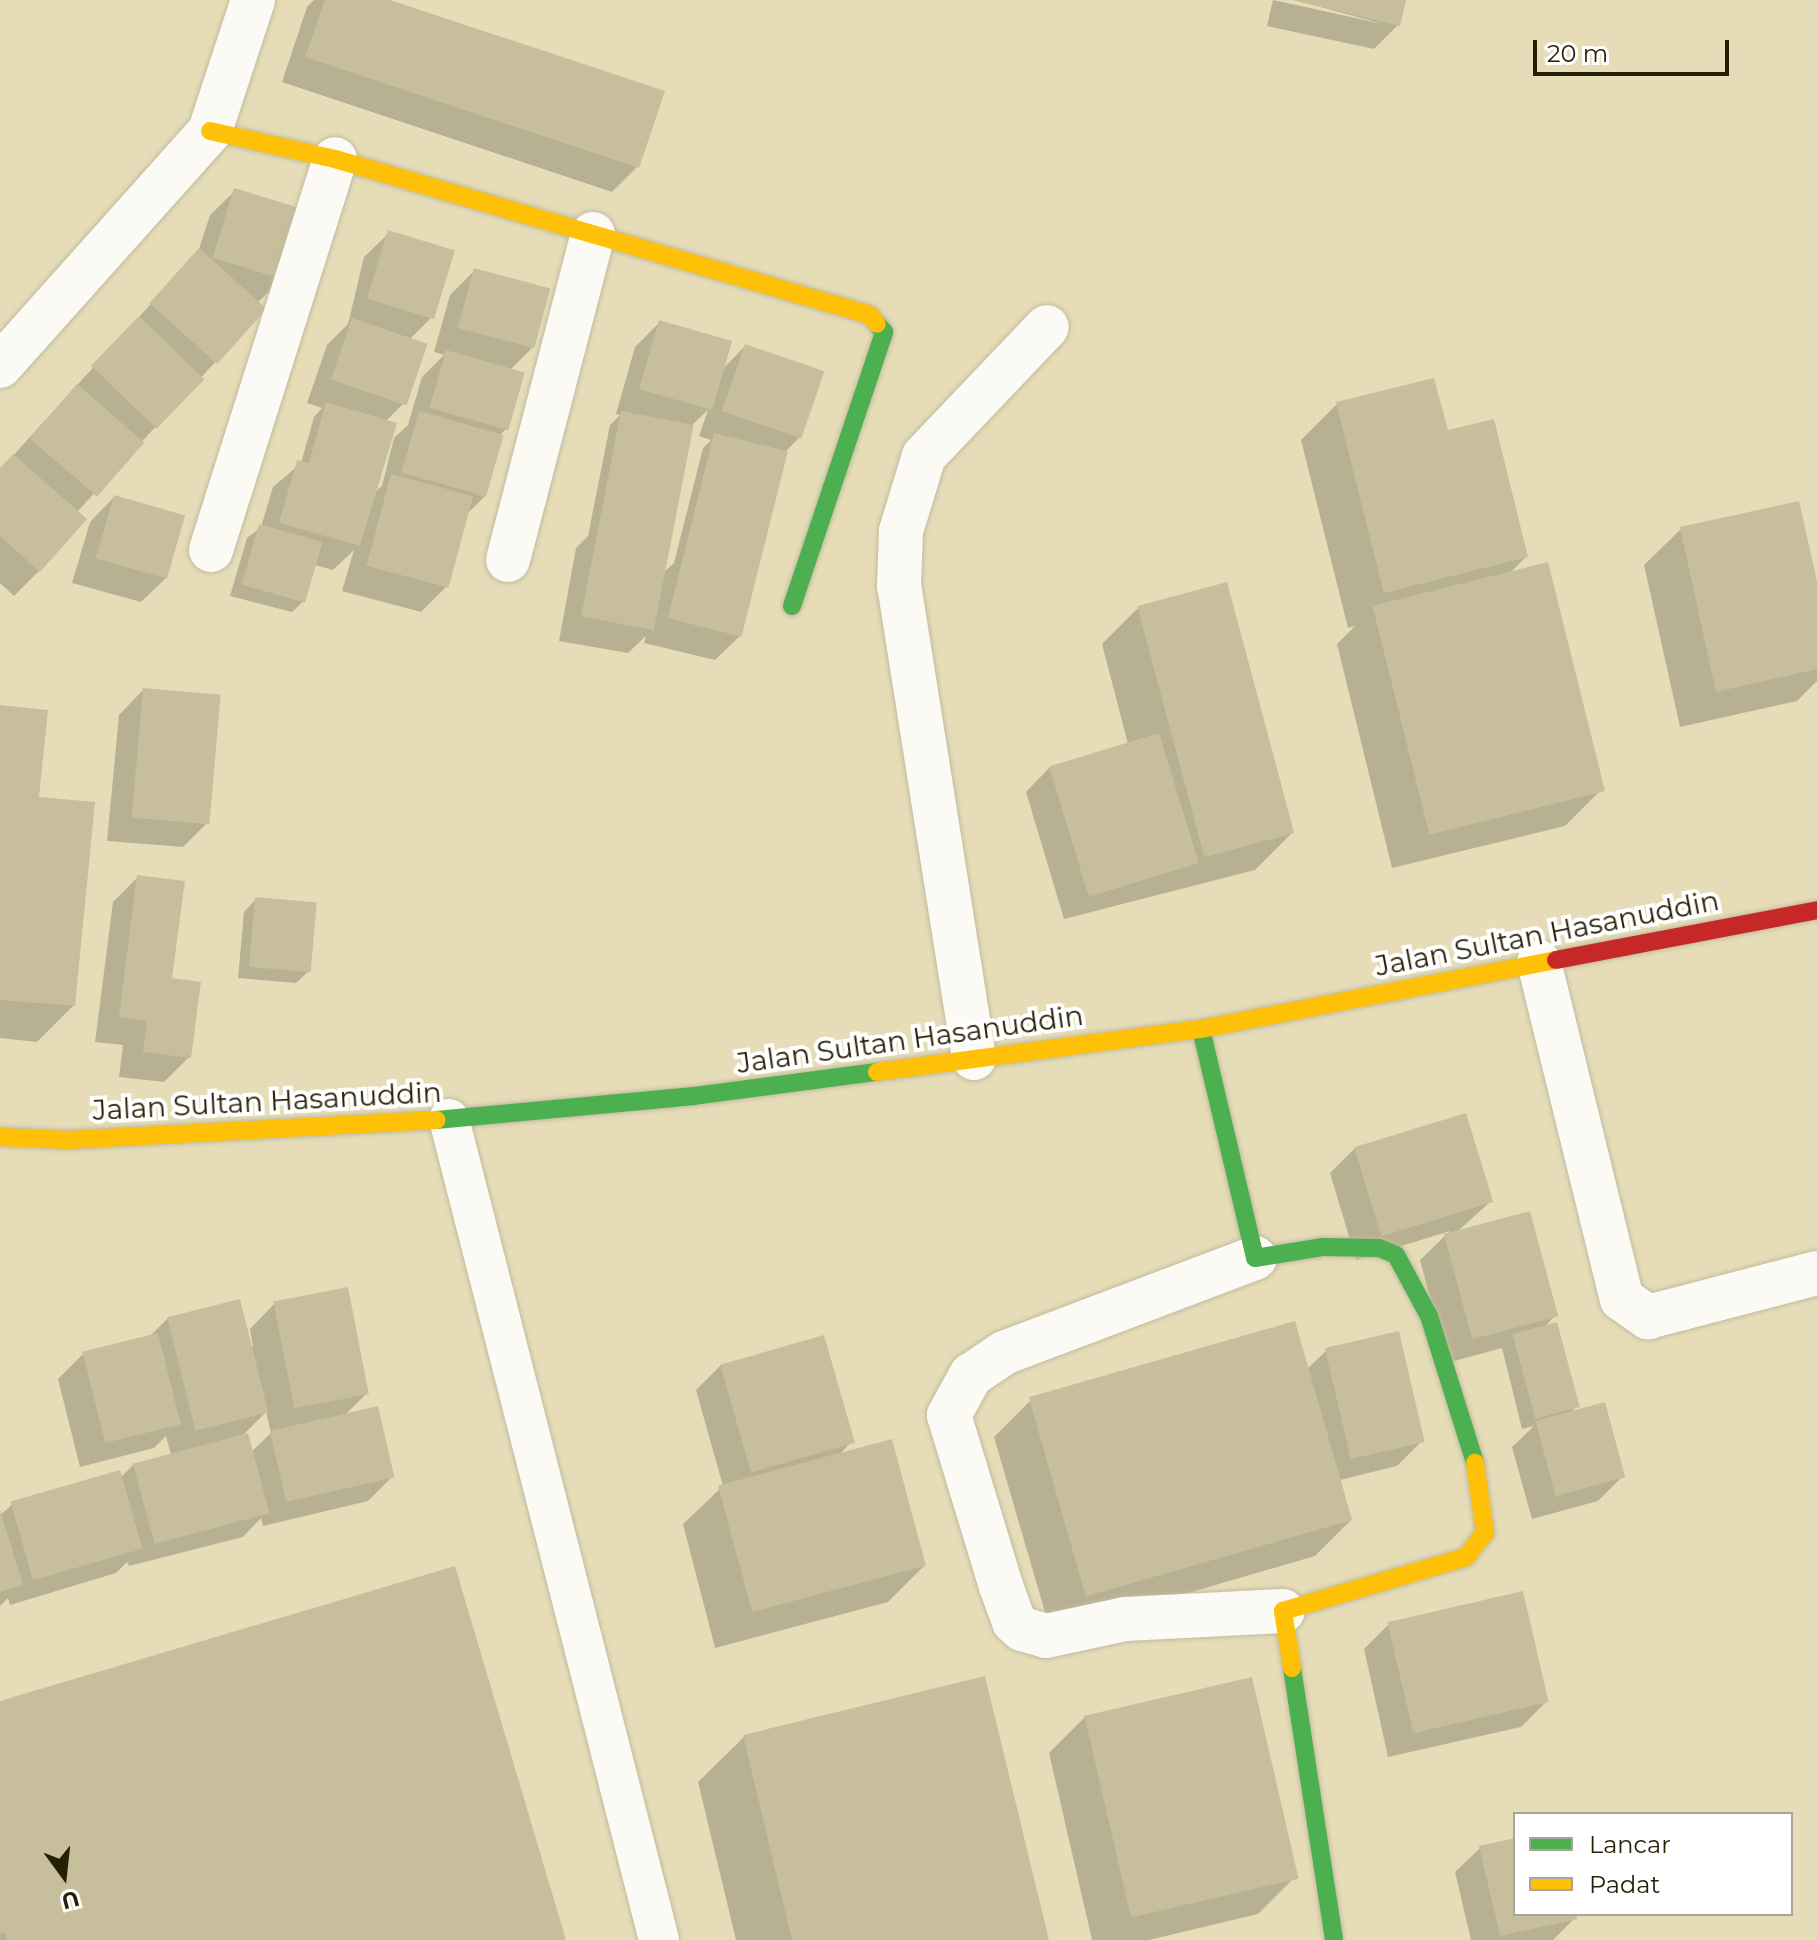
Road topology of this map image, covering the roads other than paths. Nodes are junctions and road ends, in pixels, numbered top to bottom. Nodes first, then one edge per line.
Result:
1 (253, 0) edge
2 (210, 131) junction
3 (335, 159) junction
4 (593, 234) junction
5 (1047, 327) dead end
6 (0, 366) edge
7 (211, 550) dead end
8 (508, 560) dead end
9 (792, 606) dead end
10 (1817, 910) edge
11 (1539, 962) junction
12 (1201, 1029) junction
13 (974, 1058) junction
14 (449, 1119) junction
15 (0, 1137) edge
16 (1255, 1258) junction
17 (1817, 1273) edge
18 (1283, 1611) junction
19 (659, 1940) edge
20 (1334, 1940) edge

1 - 2 street
2 - 3 street
2 - 6 street
3 - 4 street
3 - 7 street
4 - 8 street
4 - 9 street
5 - 13 street
10 - 11 street, Jalan Sultan Hasanuddin
11 - 12 street, Jalan Sultan Hasanuddin
11 - 17 street
12 - 13 street, Jalan Sultan Hasanuddin
12 - 16 street
13 - 14 street, Jalan Sultan Hasanuddin
14 - 15 street, Jalan Sultan Hasanuddin
14 - 19 lane
16 - 18 street
16 - 18 street
18 - 20 street

